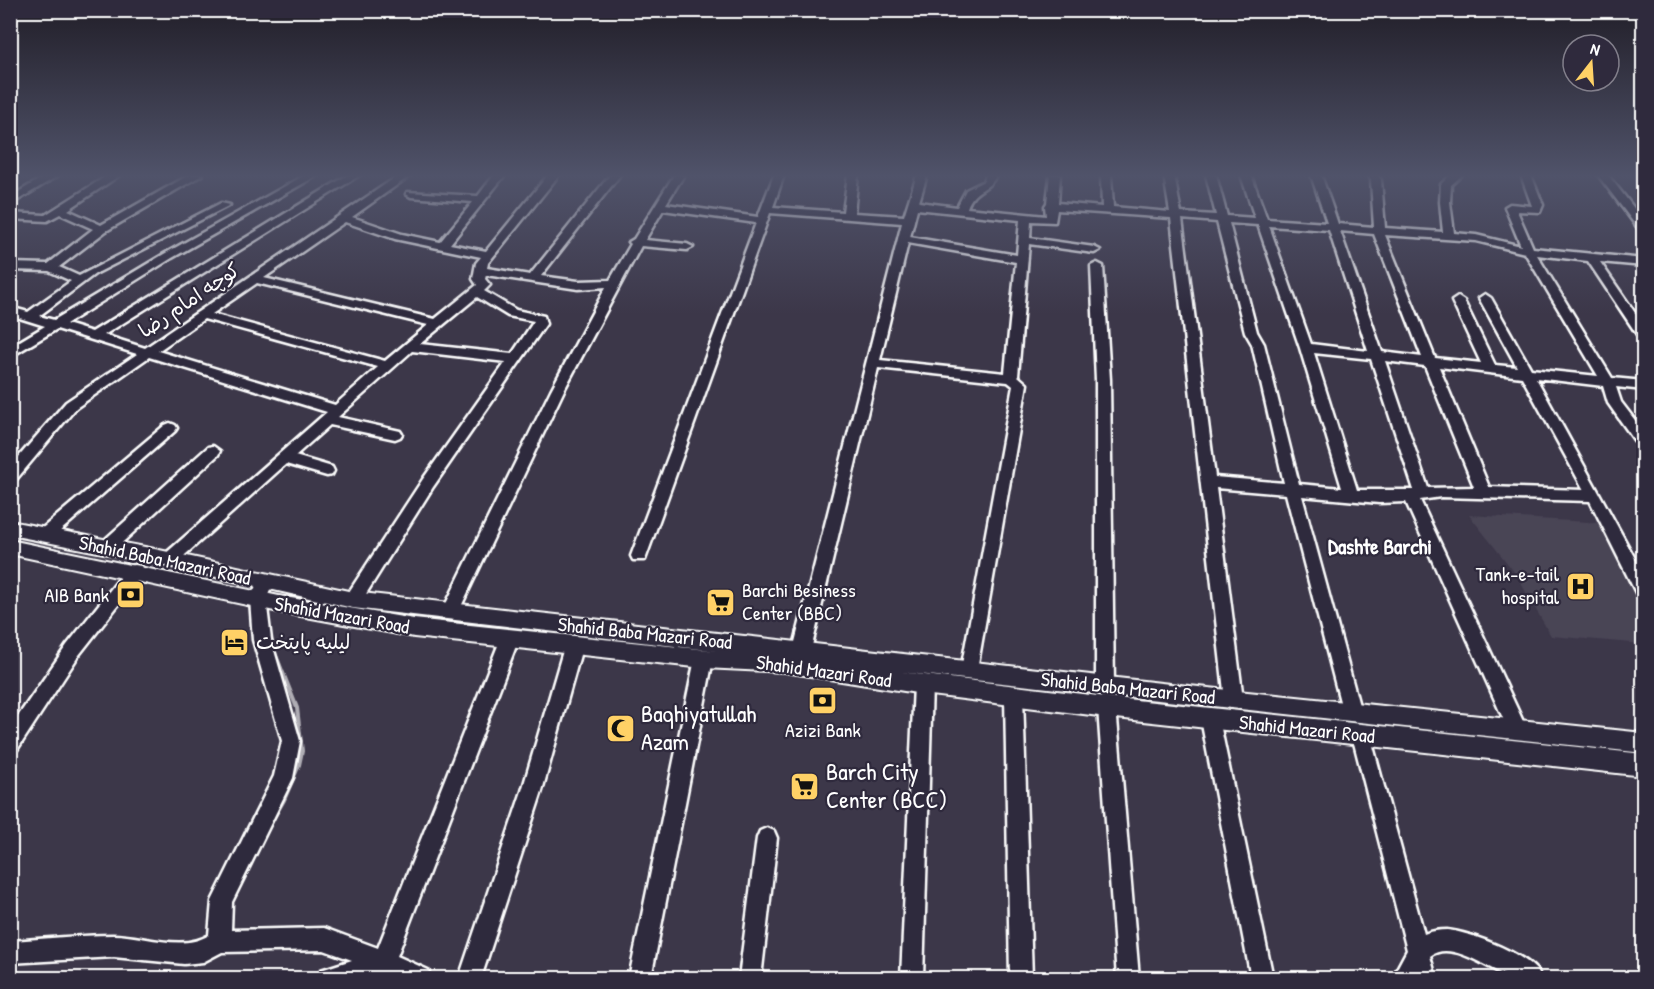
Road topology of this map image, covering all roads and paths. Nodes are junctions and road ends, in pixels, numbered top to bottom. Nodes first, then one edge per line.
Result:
1 (84, 221) edge
2 (115, 221) edge
3 (194, 221) edge
4 (230, 221) edge
5 (280, 221) edge
6 (340, 221) edge
7 (354, 221) edge
8 (462, 221) edge
9 (517, 221) edge
10 (579, 221) edge
11 (648, 221) edge
12 (763, 221) edge
13 (908, 221) edge
14 (1026, 221) edge
15 (1177, 221) edge
16 (1225, 221) edge
17 (1252, 221) edge
18 (1330, 221) edge
19 (1378, 221) edge
20 (1447, 221) edge
21 (1516, 221) edge
22 (1263, 222) junction
23 (99, 228) junction
24 (1332, 229) junction
25 (1379, 233) junction
26 (1449, 236) junction
27 (903, 239) junction
28 (1023, 240) junction
29 (635, 242) junction
30 (443, 245) junction
31 (687, 247) dead end
32 (1094, 250) dead end
33 (1529, 251) junction
34 (489, 255) junction
35 (1592, 258) junction
36 (1021, 259) junction
37 (1644, 263) edge
38 (10, 266) edge
39 (1097, 266) dead end
40 (51, 268) junction
41 (480, 271) junction
42 (255, 279) junction
43 (79, 280) junction
44 (532, 280) junction
45 (614, 283) junction
46 (476, 291) junction
47 (1485, 298) dead end
48 (1458, 301) dead end
49 (10, 311) edge
50 (202, 315) junction
51 (31, 316) junction
52 (437, 323) junction
53 (55, 324) junction
54 (94, 336) junction
55 (1644, 336) edge
56 (409, 347) junction
57 (1306, 348) junction
58 (10, 352) edge
59 (145, 354) junction
60 (1376, 357) junction
61 (517, 359) junction
62 (1430, 362) junction
63 (873, 363) junction
64 (388, 366) junction
65 (1490, 368) junction
66 (1527, 373) junction
67 (1011, 378) junction
68 (1608, 382) junction
69 (1644, 386) edge
70 (332, 415) junction
71 (170, 428) dead end
72 (395, 434) dead end
73 (1644, 443) edge
74 (213, 452) dead end
75 (284, 458) junction
76 (327, 471) dead end
77 (10, 477) edge
78 (1207, 482) junction
79 (1292, 490) junction
80 (1483, 491) junction
81 (1351, 494) junction
82 (1417, 495) junction
83 (1594, 496) junction
84 (45, 535) junction
85 (13, 536) edge
86 (106, 546) junction
87 (639, 556) dead end
88 (170, 560) junction
89 (135, 571) junction
90 (262, 591) junction
91 (1644, 592) edge
92 (353, 600) junction
93 (450, 612) junction
94 (510, 638) junction
95 (574, 644) junction
96 (802, 650) junction
97 (704, 659) junction
98 (970, 670) junction
99 (922, 685) junction
100 (1014, 696) junction
101 (1106, 696) junction
102 (1234, 700) junction
103 (1352, 713) junction
104 (1210, 719) junction
105 (1518, 730) junction
106 (1360, 735) junction
107 (1644, 743) edge
108 (10, 744) edge
109 (1644, 765) edge
110 (767, 838) dead end
111 (219, 941) junction
112 (10, 952) edge
113 (1418, 955) junction
114 (384, 960) junction
115 (329, 978) edge
116 (420, 978) edge
117 (470, 978) edge
118 (640, 978) edge
119 (750, 978) edge
120 (912, 978) edge
121 (1021, 978) edge
122 (1128, 978) edge
123 (1262, 978) edge
124 (1403, 978) edge
125 (1425, 978) edge
126 (1530, 978) edge

1 - 23 street
2 - 23 street
3 - 43 street
4 - 53 street
5 - 54 street
6 - 42 street, کوچه امام رضا
7 - 30 street
8 - 30 street
9 - 34 street
10 - 44 street
11 - 29 street
12 - 87 street
13 - 27 street
14 - 28 street
15 - 78 street
16 - 79 street
17 - 22 street
18 - 24 street
19 - 25 street
20 - 26 street
21 - 33 street
22 - 24 street
22 - 57 street
23 - 40 street
24 - 25 street
24 - 60 street
25 - 26 street
25 - 62 street
26 - 33 street
27 - 36 street
27 - 63 street
28 - 32 street
28 - 36 street
29 - 31 street
29 - 45 street
30 - 34 street
33 - 35 street
33 - 68 street
34 - 41 street
35 - 37 street
35 - 55 street
36 - 67 street
38 - 40 street
39 - 101 street
40 - 43 street
41 - 44 street
41 - 46 street
42 - 50 street, کوچه امام رضا
42 - 52 street
43 - 51 street
44 - 45 street
45 - 93 street
46 - 52 street
46 - 61 street
47 - 66 street
48 - 65 street
49 - 51 street
50 - 59 street, کوچه امام رضا
50 - 64 street
51 - 53 street
52 - 56 street
53 - 54 street
53 - 58 street
54 - 59 street
56 - 61 street
56 - 64 street
57 - 60 street
57 - 81 street
59 - 70 street
59 - 77 street, کوچه امام رضا
60 - 62 street
60 - 82 street
61 - 92 street
62 - 65 street
62 - 80 street
63 - 67 street
63 - 96 street
64 - 70 street
65 - 66 street
66 - 68 street
66 - 83 street
67 - 98 street
68 - 69 street
68 - 73 street
70 - 72 street
70 - 75 street
71 - 84 street
74 - 86 street
75 - 76 street
75 - 88 street
78 - 79 street
78 - 102 street
79 - 81 street
79 - 103 street
80 - 82 street
80 - 83 street
81 - 82 street
82 - 105 street
83 - 91 street
84 - 85 main road, Shahid Baba Mazari Road
84 - 86 main road, Shahid Baba Mazari Road
85 - 89 main road, Shahid Mazari Road
86 - 88 main road, Shahid Baba Mazari Road
88 - 90 main road, Shahid Baba Mazari Road
89 - 90 main road, Shahid Mazari Road
89 - 108 street
90 - 92 main road, Shahid Baba Mazari Road
90 - 94 main road, Shahid Mazari Road
90 - 111 street
92 - 93 main road, Shahid Baba Mazari Road
93 - 96 main road, Shahid Baba Mazari Road
94 - 95 main road, Shahid Mazari Road
94 - 114 street
95 - 97 main road, Shahid Mazari Road
95 - 117 street
96 - 98 main road, Shahid Baba Mazari Road
97 - 99 main road, Shahid Mazari Road
97 - 118 street
98 - 101 main road, Shahid Baba Mazari Road
99 - 100 main road, Shahid Mazari Road
99 - 120 street
100 - 101 main road, Shahid Mazari Road
100 - 121 street
101 - 102 main road, Shahid Baba Mazari Road
101 - 104 main road, Shahid Mazari Road
101 - 122 street
102 - 103 main road, Shahid Baba Mazari Road
103 - 105 main road, Shahid Baba Mazari Road
104 - 106 main road, Shahid Mazari Road
104 - 123 street
105 - 107 main road, Shahid Baba Mazari Road
106 - 109 main road, Shahid Mazari Road
106 - 113 street
110 - 119 street
111 - 112 street
111 - 114 street
113 - 124 street
113 - 125 street
113 - 126 street
114 - 115 street
114 - 116 street

